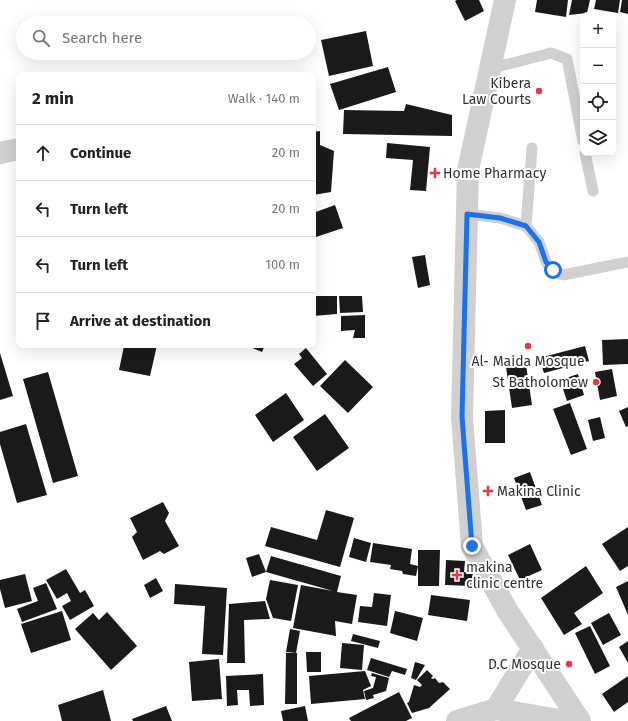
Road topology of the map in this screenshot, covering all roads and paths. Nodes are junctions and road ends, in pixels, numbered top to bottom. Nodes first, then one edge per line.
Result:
1 (505, 0) edge
2 (489, 69) junction
3 (580, 126) edge
4 (532, 148) dead end
5 (16, 150) edge
6 (0, 153) edge
7 (586, 156) edge
8 (593, 191) dead end
9 (467, 214) junction
10 (526, 226) junction
11 (628, 262) edge
12 (533, 648) junction
13 (496, 709) junction
14 (457, 721) edge
15 (565, 721) edge
16 (580, 721) edge

1 - 2 street
2 - 3 lane
2 - 9 street
4 - 10 lane
5 - 6 street
7 - 8 lane
9 - 10 lane
9 - 12 street
10 - 11 lane
12 - 13 street
12 - 16 street
13 - 14 street
13 - 15 street

